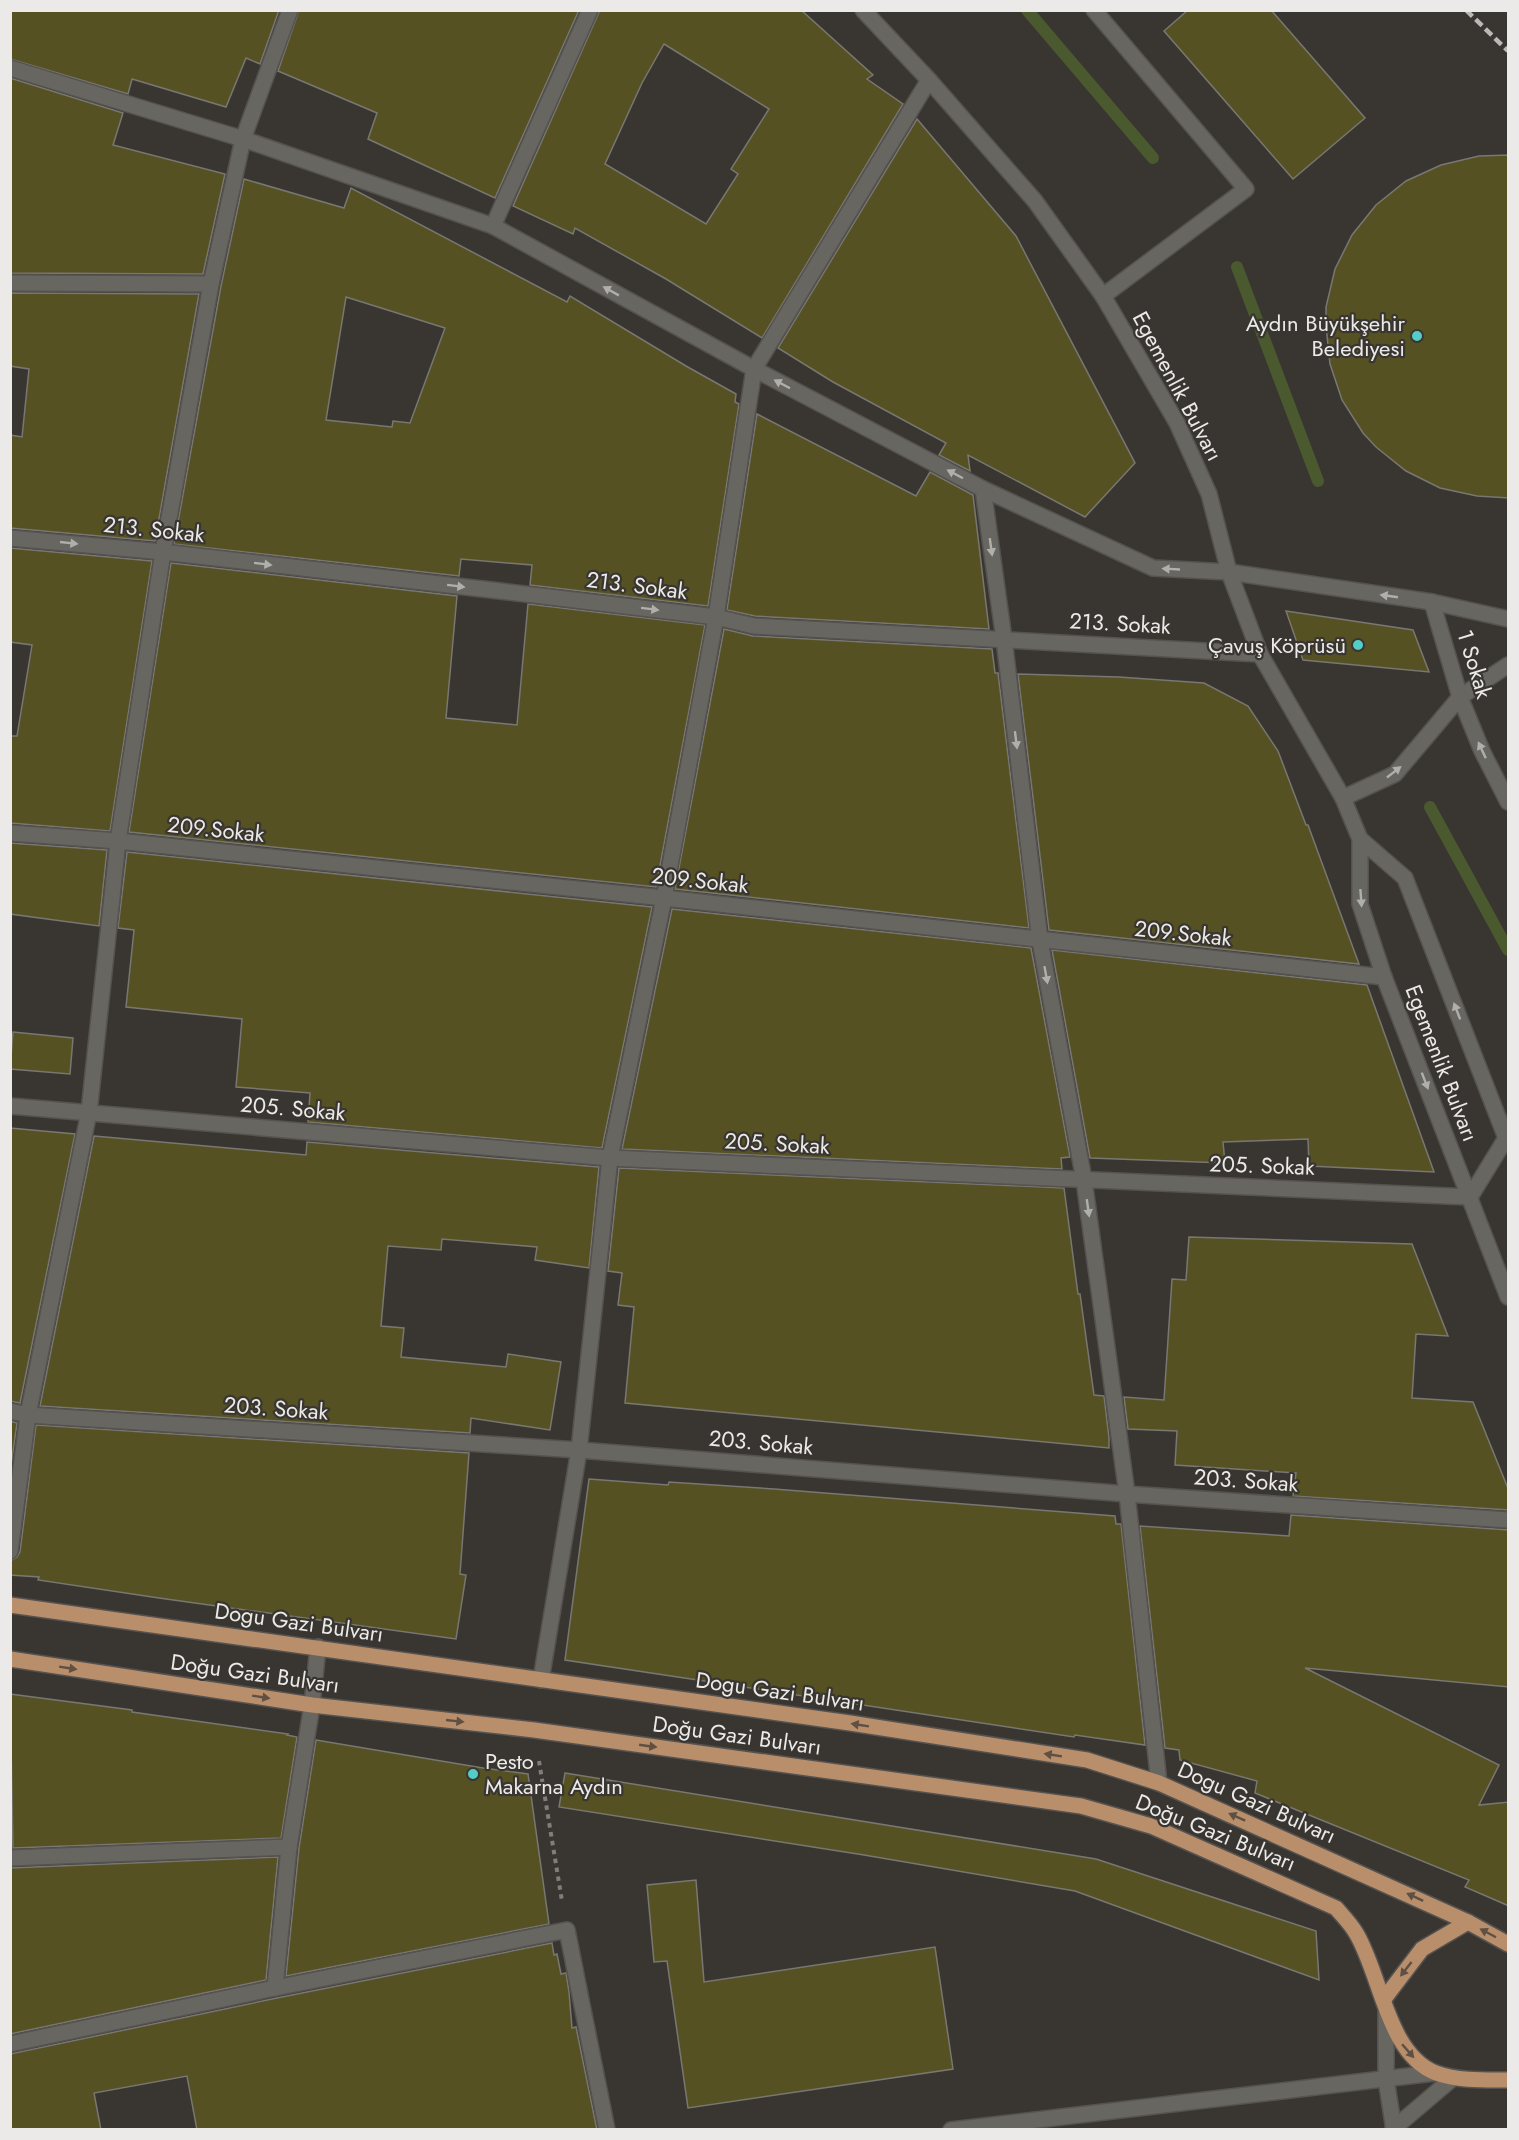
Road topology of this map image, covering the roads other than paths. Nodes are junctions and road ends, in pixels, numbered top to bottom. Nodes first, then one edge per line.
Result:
1 (290, 10) edge
2 (590, 10) edge
3 (863, 10) edge
4 (1094, 10) edge
5 (10, 68) edge
6 (928, 80) junction
7 (243, 139) junction
8 (493, 226) junction
9 (10, 283) edge
10 (211, 284) junction
11 (1103, 296) junction
12 (754, 369) junction
13 (983, 489) junction
14 (10, 538) edge
15 (163, 552) junction
16 (1229, 572) junction
17 (1432, 602) junction
18 (716, 617) junction
19 (1509, 619) edge
20 (1004, 639) junction
21 (1260, 654) junction
22 (1509, 665) edge
23 (1460, 697) junction
24 (1342, 798) junction
25 (1509, 802) edge
26 (10, 833) edge
27 (1360, 839) junction
28 (118, 841) junction
29 (664, 898) junction
30 (1040, 941) junction
31 (1384, 977) junction
32 (10, 1106) edge
33 (89, 1112) junction
34 (1508, 1138) edge
35 (610, 1158) junction
36 (1084, 1180) junction
37 (1470, 1197) junction
38 (1509, 1297) edge
39 (10, 1411) edge
40 (28, 1415) junction
41 (579, 1450) junction
42 (1127, 1494) junction
43 (1509, 1520) edge
44 (10, 1551) edge
45 (10, 1605) edge
46 (318, 1647) junction
47 (10, 1659) edge
48 (541, 1680) junction
49 (312, 1705) junction
50 (1159, 1783) junction
51 (289, 1847) junction
52 (10, 1858) edge
53 (1468, 1922) junction
54 (1509, 1944) edge
55 (275, 1988) junction
56 (1385, 2005) junction
57 (10, 2044) edge
58 (1434, 2073) junction
59 (1453, 2078) junction
60 (1386, 2079) junction
61 (1508, 2080) edge
62 (1394, 2129) edge
63 (607, 2130) edge
64 (951, 2130) edge

1 - 7 street
2 - 8 street
3 - 6 street, Egemenlik Bulvarı
4 - 11 street
5 - 7 street
6 - 11 street, Egemenlik Bulvarı
6 - 12 street
7 - 8 street
7 - 10 street
12 -> 8 street
9 - 10 street
10 - 15 street
11 - 16 street, Egemenlik Bulvarı
13 -> 12 street
12 - 18 street
16 -> 13 street
13 -> 20 street
14 -> 15 street, 213. Sokak
15 -> 18 street, 213. Sokak
15 - 28 street
17 -> 16 street
16 - 21 street, Egemenlik Bulvarı
17 - 19 street
17 - 23 street, 1 Sokak
18 - 20 street, 213. Sokak
18 - 29 street
20 - 21 street, 213. Sokak
20 -> 30 street
21 - 24 street, Egemenlik Bulvarı
22 - 23 street
24 -> 23 street
25 -> 23 street, 1 Sokak
24 - 27 street, Egemenlik Bulvarı
26 - 28 street, 209.Sokak
27 -> 31 street, Egemenlik Bulvarı
34 -> 27 street, Egemenlik Bulvarı
28 - 29 street, 209.Sokak
28 - 33 street
29 - 30 street, 209.Sokak
29 - 35 street
30 - 31 street, 209.Sokak
30 -> 36 street
31 -> 37 street, Egemenlik Bulvarı
32 - 33 street, 205. Sokak
33 - 35 street, 205. Sokak
33 - 40 street
34 - 37 street
35 - 36 street, 205. Sokak
35 - 41 street
36 - 37 street, 205. Sokak
36 -> 42 street
37 - 38 street, Egemenlik Bulvarı
39 - 40 street, 203. Sokak
40 - 41 street, 203. Sokak
40 - 44 street
41 - 42 street, 203. Sokak
41 - 48 street
42 - 43 street, 203. Sokak
42 - 50 street
45 - 46 main road, Dogu Gazi Bulvarı
46 - 48 main road, Dogu Gazi Bulvarı
46 - 49 street
47 -> 49 main road, Doğu Gazi Bulvarı
50 -> 48 main road, Dogu Gazi Bulvarı
49 - 51 street
49 -> 56 main road, Doğu Gazi Bulvarı
53 -> 50 main road, Dogu Gazi Bulvarı
51 - 52 street
51 - 55 street
54 -> 53 main road, Dogu Gazi Bulvarı
53 -> 56 main road
55 - 57 street
55 - 63 street
56 -> 58 main road, Doğu Gazi Bulvarı
56 - 60 street
58 - 59 main road, Doğu Gazi Bulvarı
58 - 60 street
59 - 61 main road, Doğu Gazi Bulvarı
59 - 62 street
60 - 62 street
60 - 64 street

